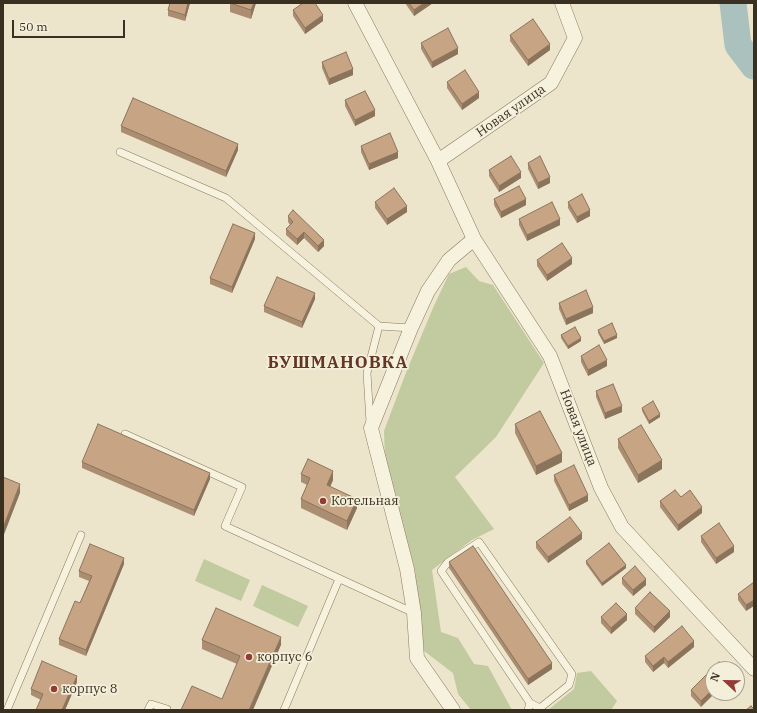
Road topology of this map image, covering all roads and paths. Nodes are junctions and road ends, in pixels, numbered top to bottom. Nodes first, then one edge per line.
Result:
1 (355, 3) edge
2 (562, 3) edge
3 (120, 152) dead end
4 (438, 161) junction
5 (474, 239) junction
6 (378, 326) junction
7 (411, 328) junction
8 (371, 428) junction
9 (125, 434) edge
10 (81, 535) dead end
11 (339, 579) junction
12 (414, 613) junction
13 (754, 669) edge
14 (529, 707) edge
15 (167, 709) edge
16 (7, 710) edge
17 (148, 710) edge
18 (284, 710) edge
19 (453, 710) edge

1 - 4 street, Новая улица
2 - 4 street, Новая улица
3 - 6 lane
4 - 5 street, Новая улица
5 - 7 street
5 - 13 street, Новая улица
6 - 7 lane
6 - 8 lane
7 - 8 street
8 - 12 street
9 - 11 lane
10 - 16 lane
11 - 12 lane
11 - 18 lane
12 - 19 street
14 - 14 lane
15 - 17 lane

